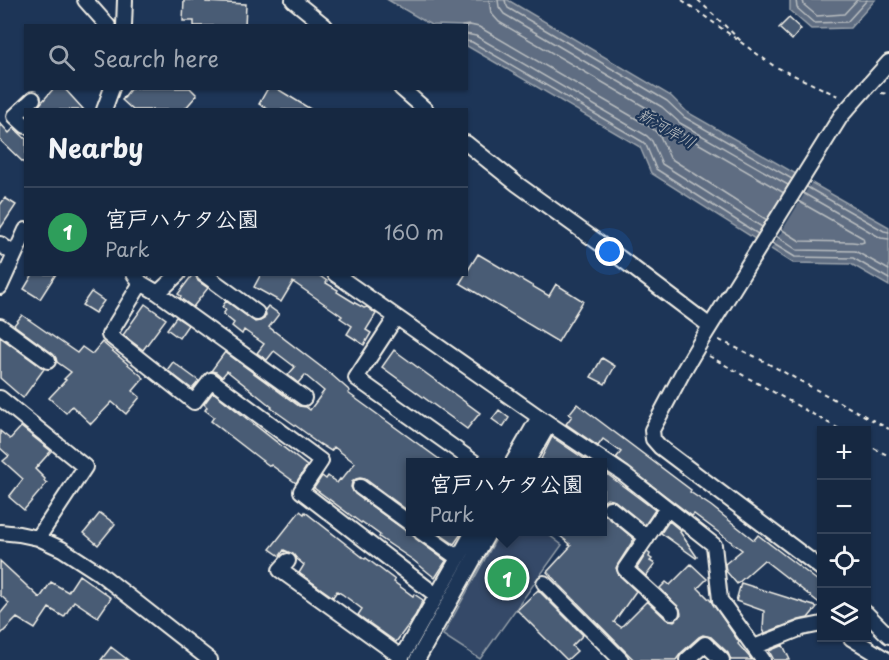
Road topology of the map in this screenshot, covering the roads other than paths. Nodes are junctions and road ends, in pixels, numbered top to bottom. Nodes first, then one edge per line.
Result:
1 (85, 0) edge
2 (125, 0) edge
3 (293, 0) edge
4 (106, 24) edge
5 (124, 24) edge
6 (323, 24) edge
7 (889, 62) edge
8 (112, 90) edge
9 (403, 90) edge
10 (33, 99) dead end
11 (107, 108) edge
12 (424, 108) edge
13 (24, 124) edge
14 (468, 145) edge
15 (24, 234) edge
16 (0, 244) edge
17 (14, 254) junction
18 (176, 276) edge
19 (207, 276) edge
20 (338, 276) edge
21 (137, 279) edge
22 (0, 287) edge
23 (158, 293) junction
24 (257, 313) dead end
25 (396, 317) junction
26 (0, 326) edge
27 (712, 328) junction
28 (48, 361) dead end
29 (0, 398) edge
30 (304, 398) dead end
31 (544, 420) junction
32 (589, 451) junction
33 (468, 458) edge
34 (516, 458) edge
35 (529, 458) edge
36 (583, 458) edge
37 (600, 458) edge
38 (607, 463) edge
39 (360, 487) dead end
40 (610, 508) dead end
41 (667, 508) junction
42 (406, 520) edge
43 (0, 532) edge
44 (428, 536) edge
45 (470, 536) edge
46 (486, 536) edge
47 (38, 538) junction
48 (646, 538) junction
49 (458, 558) junction
50 (288, 561) dead end
51 (817, 565) edge
52 (544, 583) dead end
53 (436, 595) junction
54 (672, 612) dead end
55 (871, 617) edge
56 (817, 625) edge
57 (889, 636) edge
58 (858, 642) edge
59 (754, 647) junction
60 (400, 659) edge
61 (210, 660) edge
62 (417, 660) edge
63 (621, 660) edge
64 (687, 660) edge
65 (722, 660) edge
66 (764, 660) edge
67 (887, 660) edge

1 - 4 street
2 - 5 street
3 - 6 street
7 - 27 street
8 - 11 street
9 - 12 street
10 - 13 street
14 - 27 street
15 - 17 street
16 - 17 street
17 - 22 street
18 - 23 street
19 - 24 street
20 - 25 street
21 - 23 street
21 - 53 street
23 - 30 street
25 - 31 street
25 - 33 street
26 - 28 street
27 - 51 street
29 - 47 street
31 - 32 street
31 - 34 street
31 - 35 street
32 - 36 street
32 - 37 street
38 - 41 street
39 - 42 street
40 - 48 street
41 - 48 street
41 - 59 street
43 - 47 street
44 - 49 street
45 - 49 street
46 - 62 street
47 - 61 street
48 - 54 street
49 - 53 street
50 - 60 street
52 - 63 street
53 - 60 street
55 - 57 street
56 - 59 street
58 - 67 street
59 - 66 street
64 - 65 street

